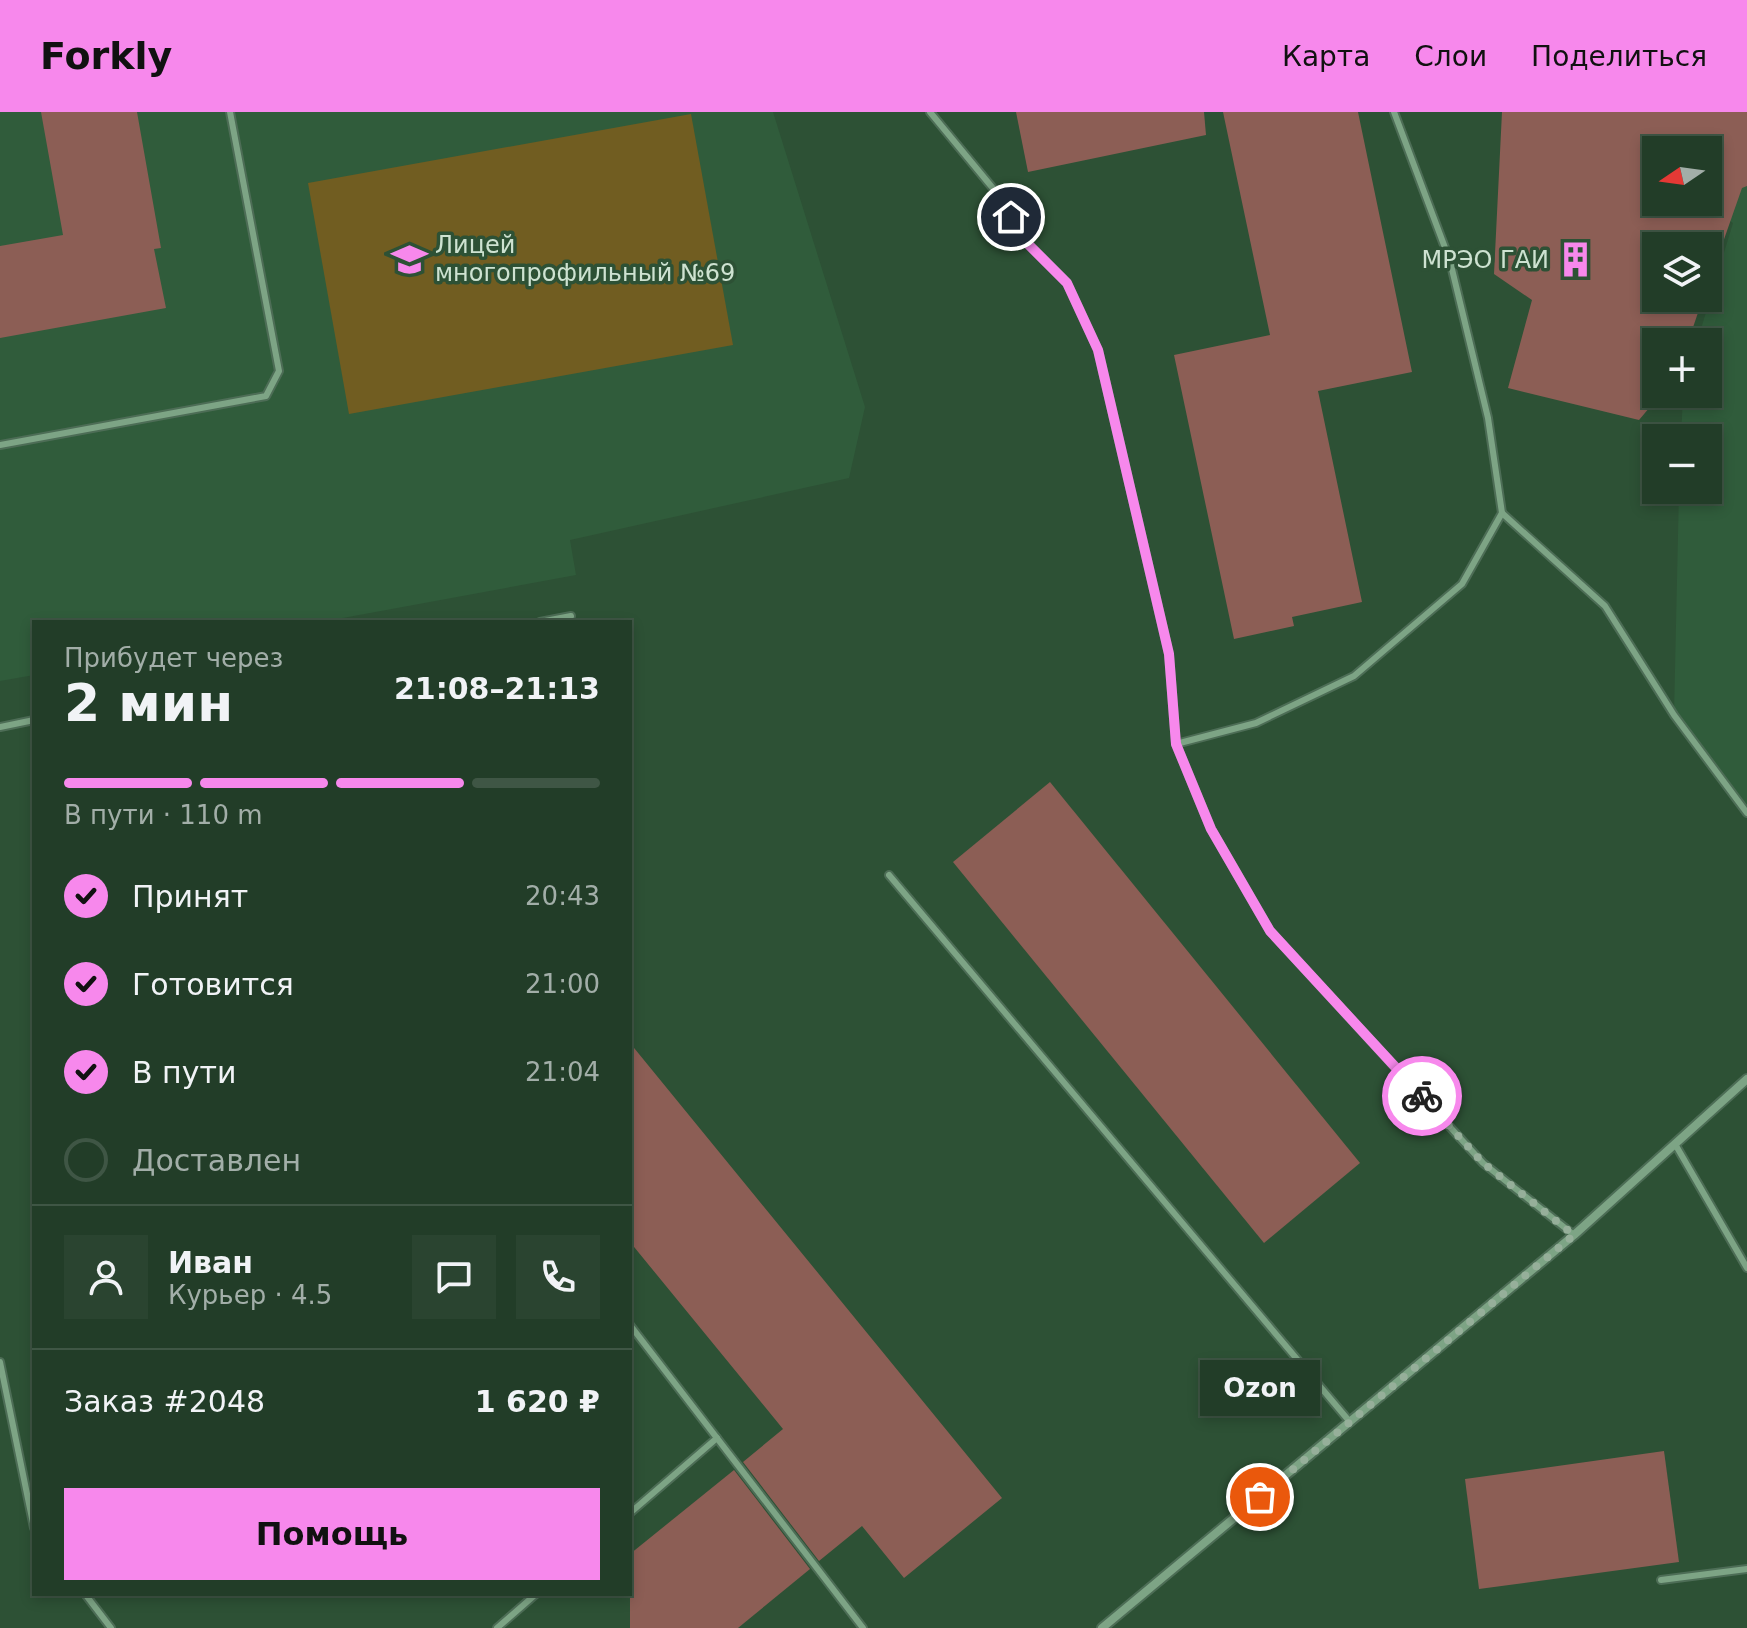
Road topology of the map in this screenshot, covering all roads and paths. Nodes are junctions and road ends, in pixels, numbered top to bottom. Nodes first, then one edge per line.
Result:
1 (230, 112) edge
2 (930, 112) edge
3 (1394, 112) edge
4 (0, 445) edge
5 (1502, 513) junction
6 (571, 616) dead end
7 (550, 620) edge
8 (32, 720) edge
9 (0, 727) edge
10 (1176, 744) junction
11 (1747, 813) edge
12 (889, 875) dead end
13 (1747, 1079) edge
14 (1675, 1144) junction
15 (1574, 1235) junction
16 (1747, 1268) edge
17 (632, 1328) edge
18 (0, 1362) edge
19 (1350, 1422) junction
20 (717, 1438) junction
21 (632, 1511) edge
22 (32, 1518) edge
23 (1747, 1569) edge
24 (1661, 1580) dead end
25 (87, 1596) edge
26 (534, 1596) edge
27 (111, 1628) edge
28 (497, 1628) edge
29 (863, 1628) edge
30 (1102, 1628) edge

1 - 4 lane
2 - 10 lane
3 - 5 lane
5 - 10 lane
5 - 11 lane
6 - 7 lane
8 - 9 lane
10 - 15 lane
12 - 19 lane
13 - 14 street
14 - 15 street
14 - 16 lane
15 - 19 street
17 - 20 lane
18 - 22 lane
19 - 30 street
20 - 21 lane
20 - 29 lane
23 - 24 lane
25 - 27 lane
26 - 28 lane

